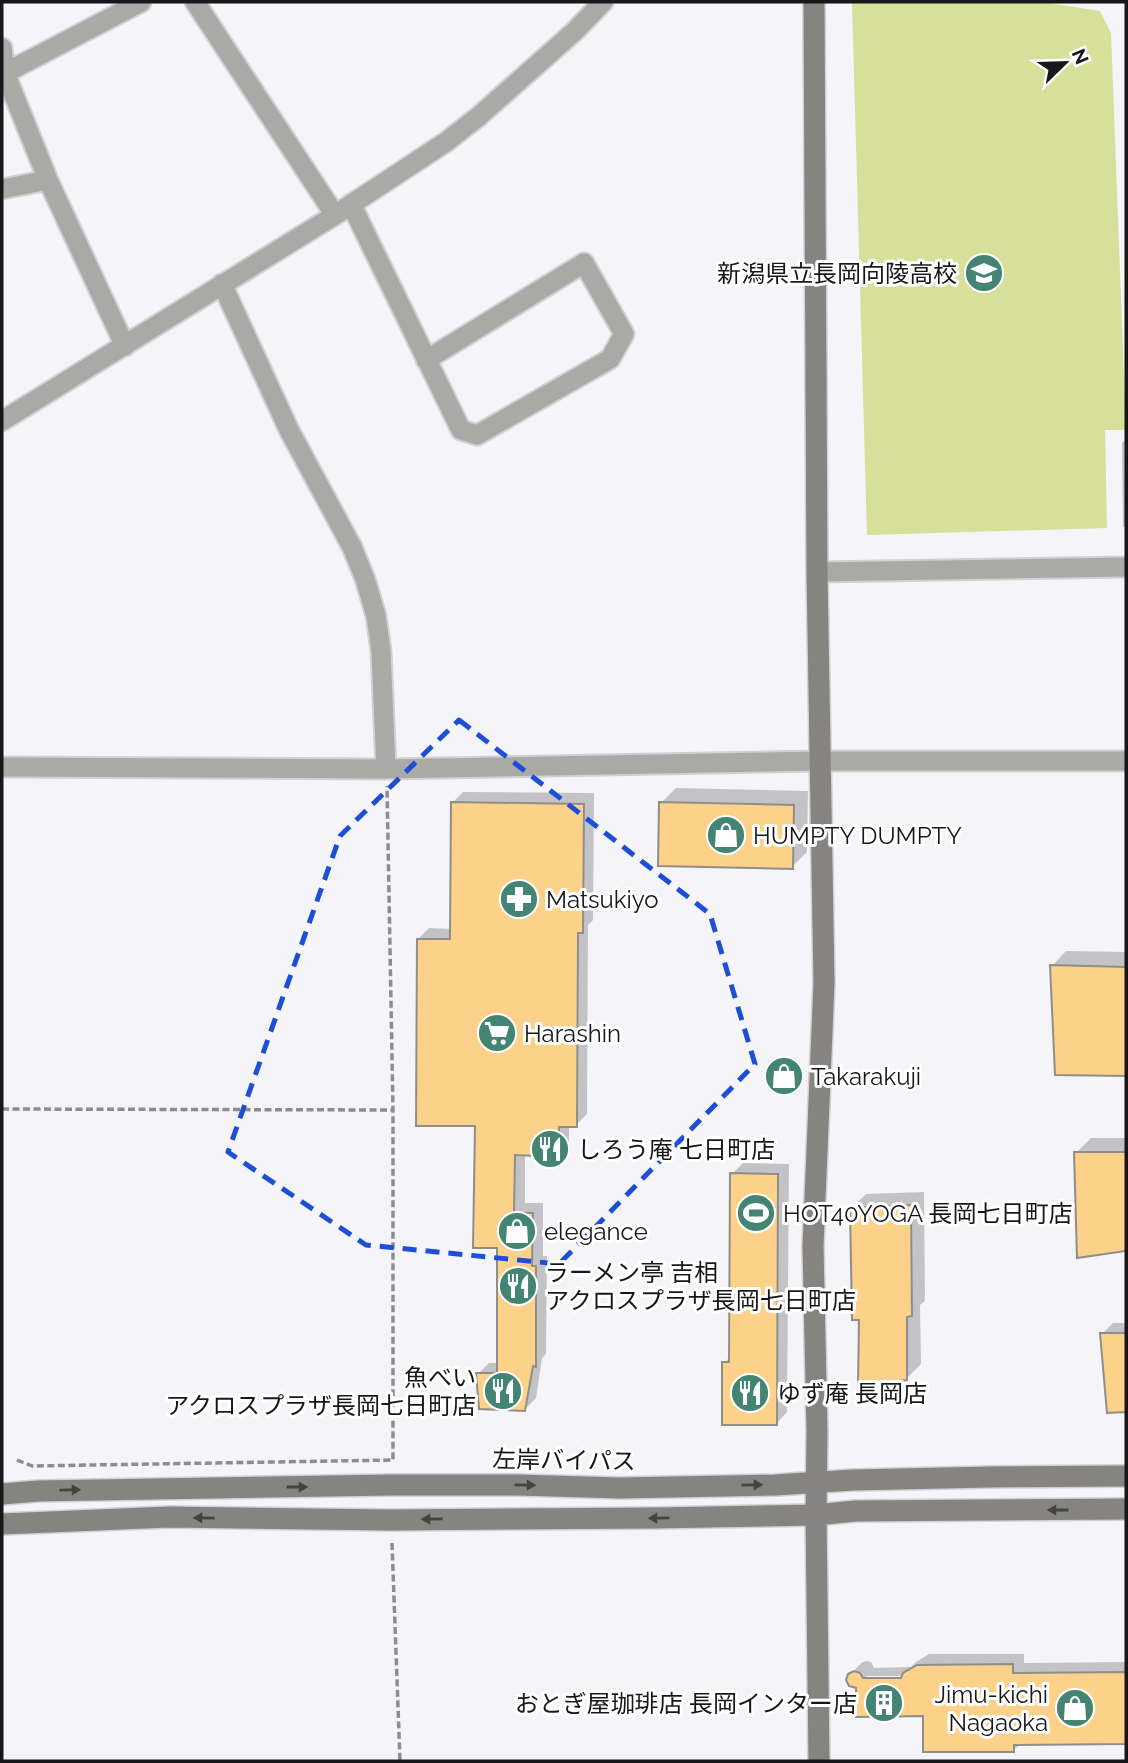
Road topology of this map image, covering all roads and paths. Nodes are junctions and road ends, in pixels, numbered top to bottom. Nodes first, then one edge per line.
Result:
1 (141, 2) edge
2 (195, 2) edge
3 (603, 2) edge
4 (814, 2) edge
5 (2, 48) edge
6 (5, 73) junction
7 (48, 180) junction
8 (2, 189) edge
9 (343, 209) junction
10 (222, 285) junction
11 (125, 346) junction
12 (426, 360) junction
13 (2, 421) edge
14 (1126, 568) edge
15 (817, 572) junction
16 (820, 761) junction
17 (1126, 761) edge
18 (2, 767) edge
19 (386, 769) junction
20 (2, 1109) edge
21 (393, 1110) junction
22 (17, 1460) dead end
23 (1126, 1476) edge
24 (816, 1483) junction
25 (2, 1494) edge
26 (1126, 1509) edge
27 (816, 1515) junction
28 (2, 1524) edge
29 (392, 1544) dead end
30 (400, 1761) edge
31 (819, 1761) edge

1 - 6 street
2 - 9 street
3 - 9 street
4 - 15 street
5 - 6 street
6 - 7 street
7 - 8 street
7 - 11 street
9 - 10 street
9 - 12 street
10 - 11 street
10 - 19 street
11 - 13 street
12 - 12 street
14 - 15 street
15 - 16 street
16 - 17 street
16 - 19 street
16 - 24 street
18 - 19 street
19 - 21 path
20 - 21 path
21 - 22 path
23 - 24 street, 左岸バイパス
25 -> 24 street, 左岸バイパス
24 - 27 street
26 -> 27 street
27 -> 28 street
27 - 31 street
29 - 30 path

